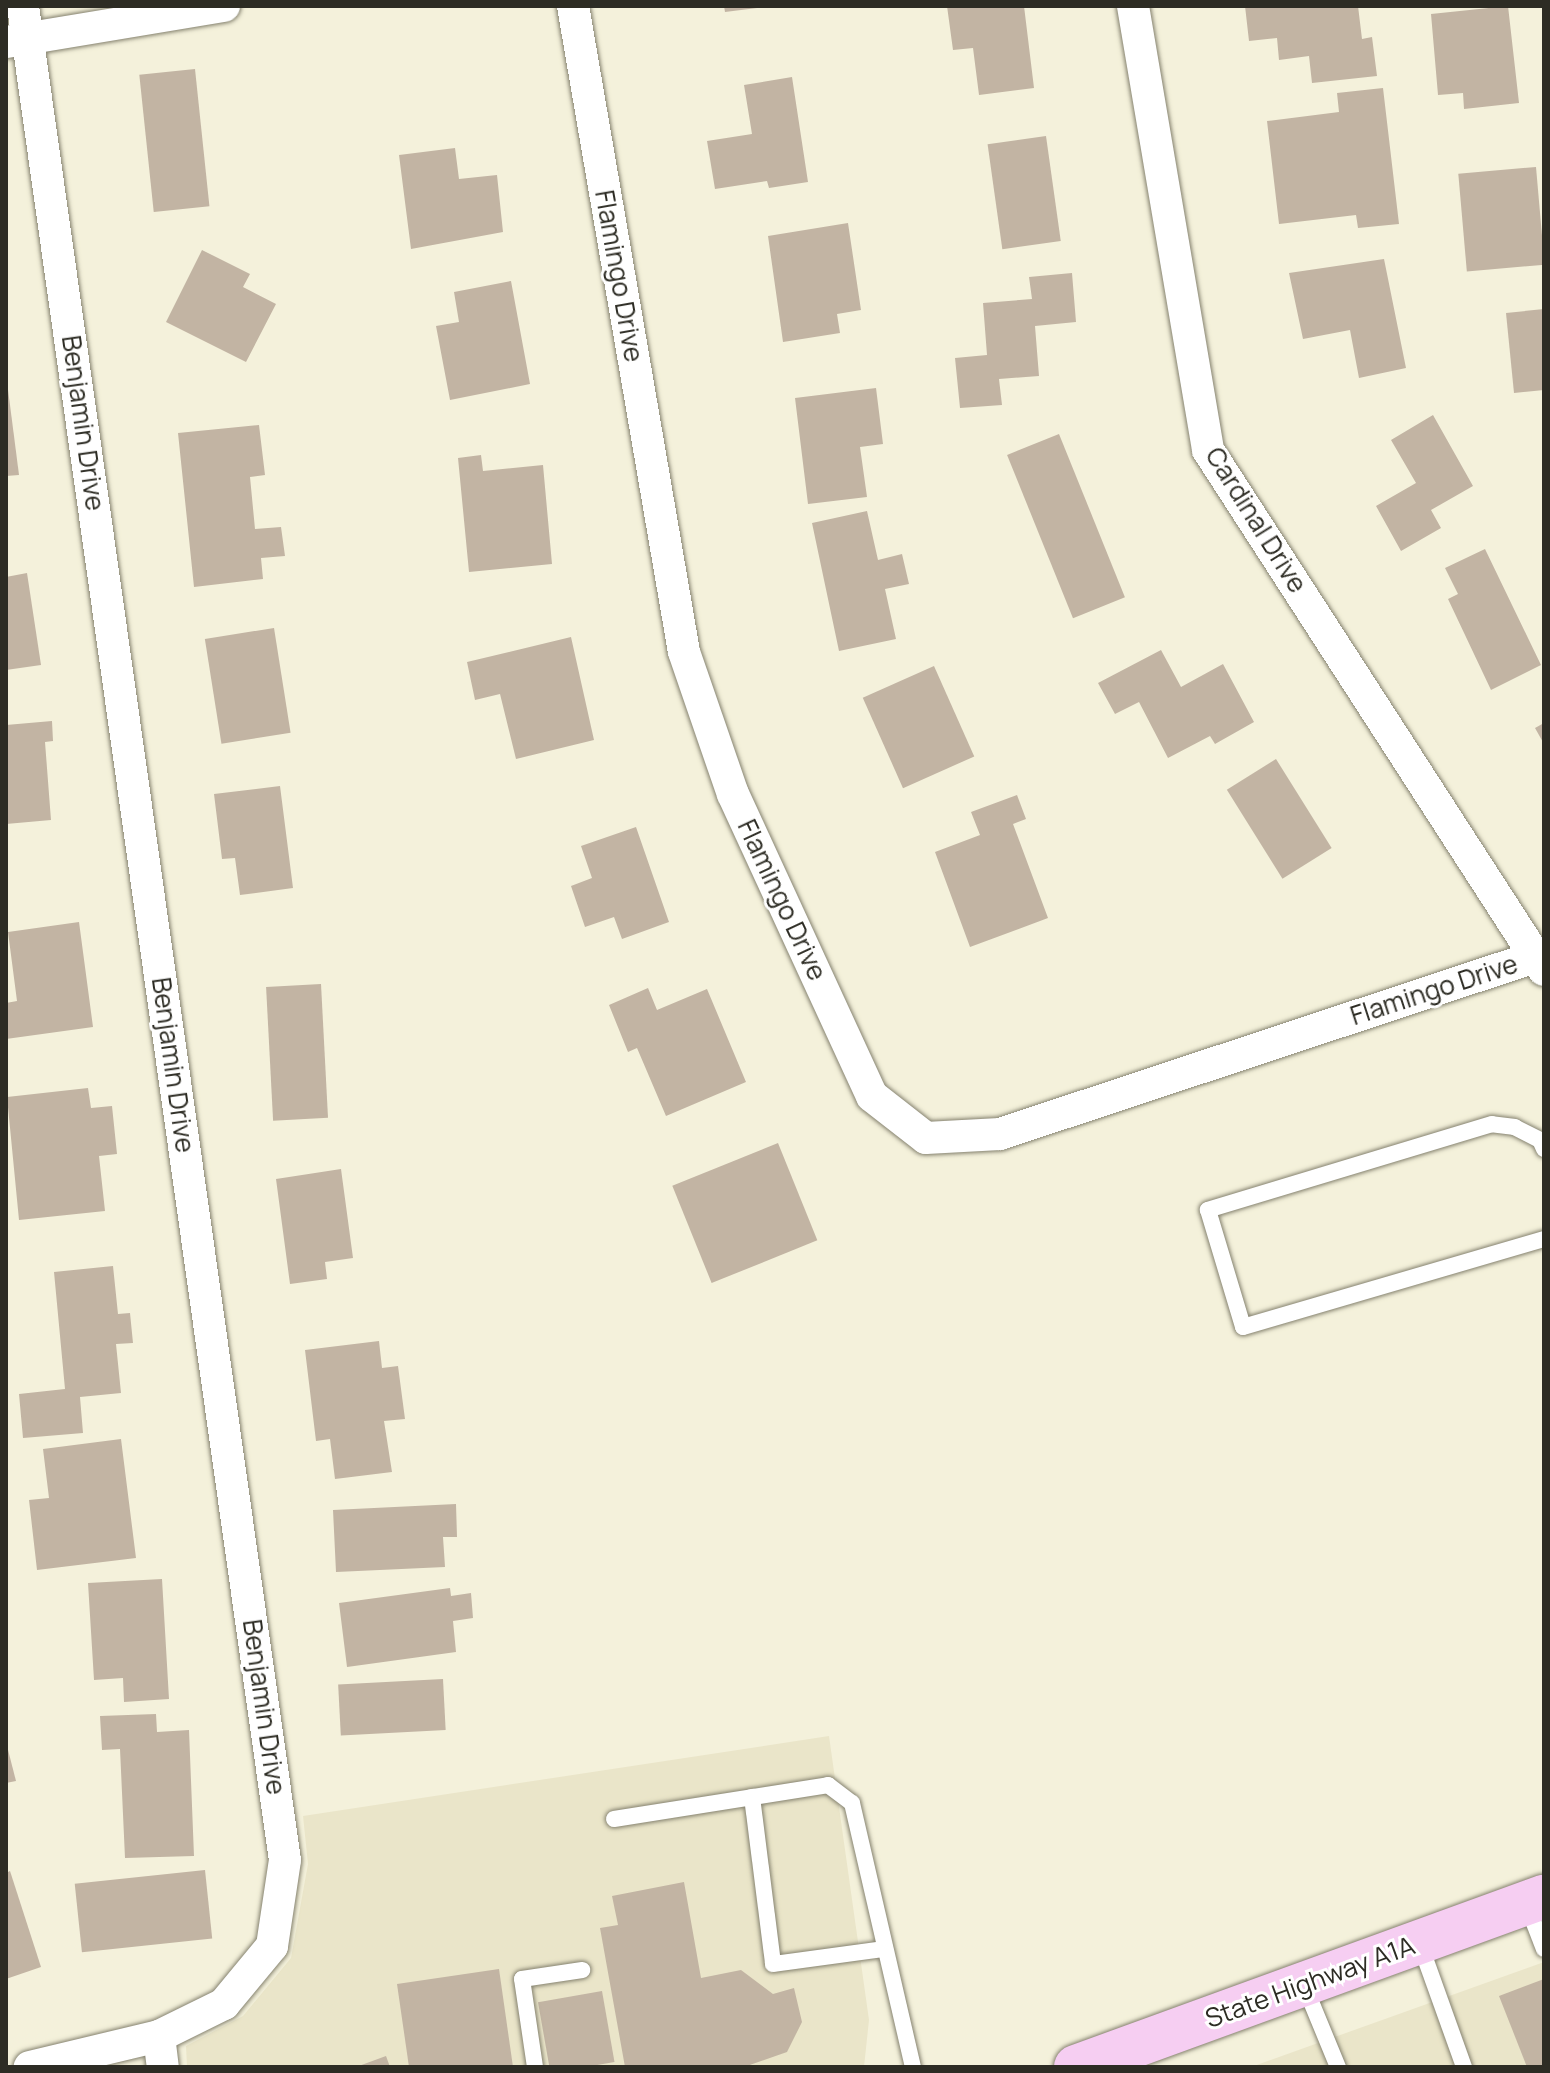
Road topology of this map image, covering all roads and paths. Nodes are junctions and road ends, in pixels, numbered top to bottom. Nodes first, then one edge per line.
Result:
1 (23, 6) edge
2 (224, 6) edge
3 (573, 6) edge
4 (1133, 6) edge
5 (17, 40) edge
6 (1540, 964) edge
7 (1544, 1149) edge
8 (1544, 1239) edge
9 (752, 1797) junction
10 (614, 1819) dead end
11 (1535, 1900) edge
12 (1420, 1942) junction
13 (884, 1949) junction
14 (1544, 1949) edge
15 (582, 1970) dead end
16 (1304, 1984) junction
17 (161, 2052) edge
18 (30, 2067) edge
19 (535, 2067) edge
20 (913, 2067) edge
21 (1076, 2067) edge
22 (1338, 2067) edge
23 (1464, 2067) edge

1 - 5 street, Benjamin Drive
2 - 5 street
3 - 6 street, Flamingo Drive
4 - 6 street, Cardinal Drive
5 - 17 street, Benjamin Drive
7 - 8 lane
9 - 10 lane
9 - 13 lane
9 - 13 lane
11 - 12 main road, State Highway A1A
11 - 14 lane
12 - 16 main road, State Highway A1A
12 - 23 lane
13 - 20 lane
15 - 19 lane
16 - 21 main road, State Highway A1A
16 - 22 lane
17 - 18 street, Benjamin Drive

